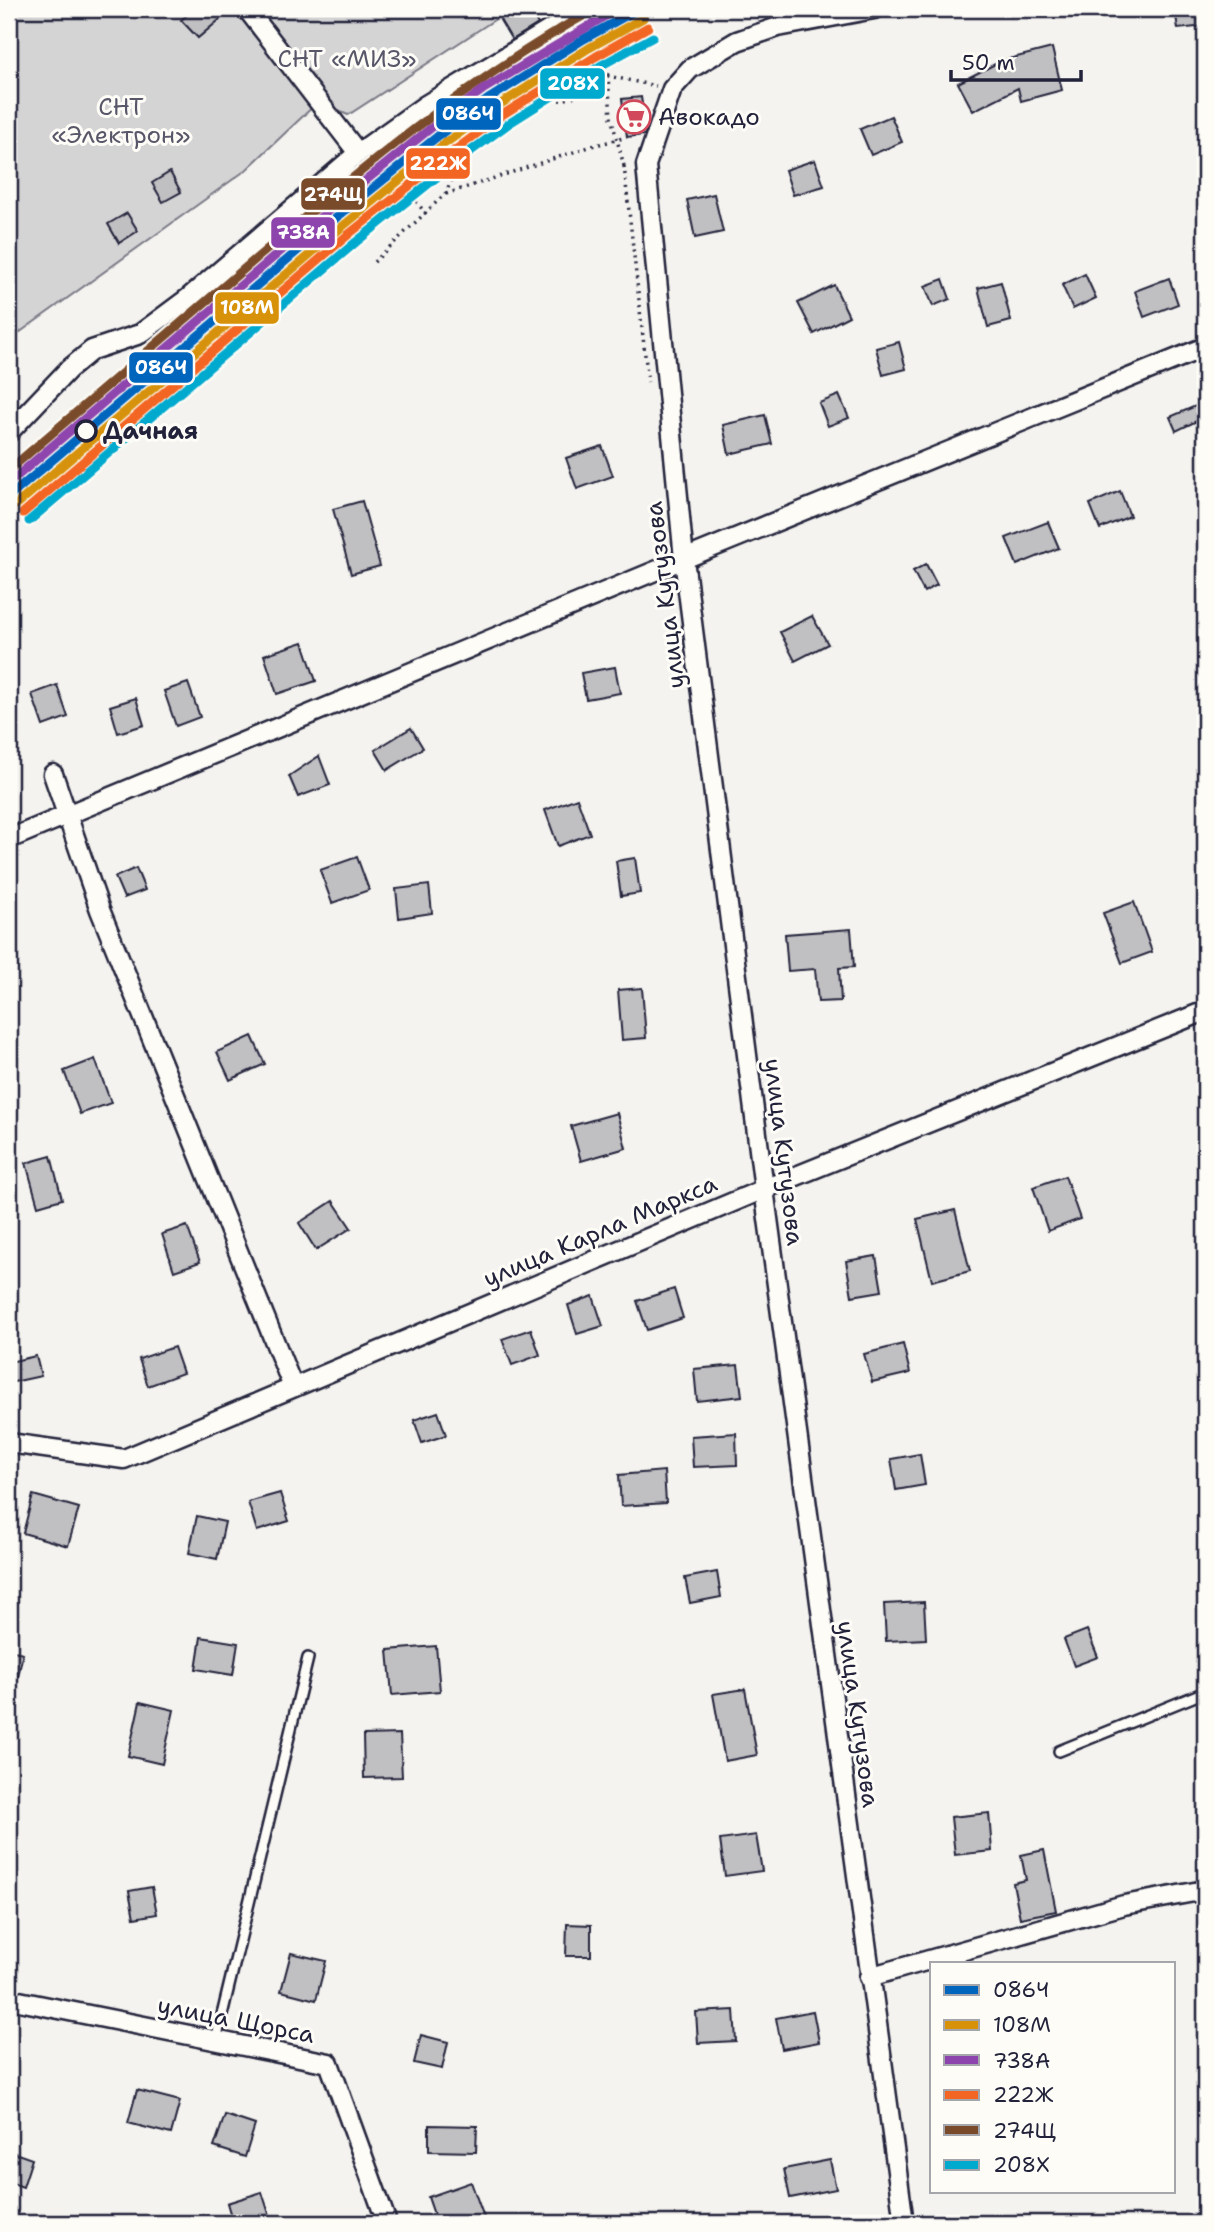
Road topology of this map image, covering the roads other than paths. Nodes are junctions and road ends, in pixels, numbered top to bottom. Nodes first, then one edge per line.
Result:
1 (247, 9) edge
2 (558, 9) edge
3 (584, 9) edge
4 (874, 9) edge
5 (551, 28) junction
6 (358, 153) junction
7 (1205, 347) edge
8 (9, 432) edge
9 (684, 559) junction
10 (53, 774) dead end
11 (68, 816) junction
12 (9, 839) edge
13 (1205, 1011) edge
14 (764, 1189) junction
15 (293, 1387) junction
16 (9, 1443) edge
17 (309, 1658) dead end
18 (1205, 1692) edge
19 (1059, 1751) dead end
20 (1205, 1889) edge
21 (869, 1977) junction
22 (9, 1999) edge
23 (216, 2040) junction
24 (387, 2223) edge
25 (904, 2223) edge

1 - 6 street
2 - 5 street
3 - 5 street
4 - 9 street, улица Кутузова
5 - 6 street
6 - 8 street
7 - 9 street
9 - 11 street
9 - 14 street, улица Кутузова
10 - 11 street
11 - 12 street
11 - 15 street
13 - 14 street, улица Карла Маркса
14 - 15 street, улица Карла Маркса
14 - 21 street, улица Кутузова
15 - 16 street, улица Карла Маркса
17 - 23 lane
18 - 19 lane
20 - 21 street
21 - 25 street, улица Кутузова
22 - 23 street, улица Щорса
23 - 24 street, улица Щорса

